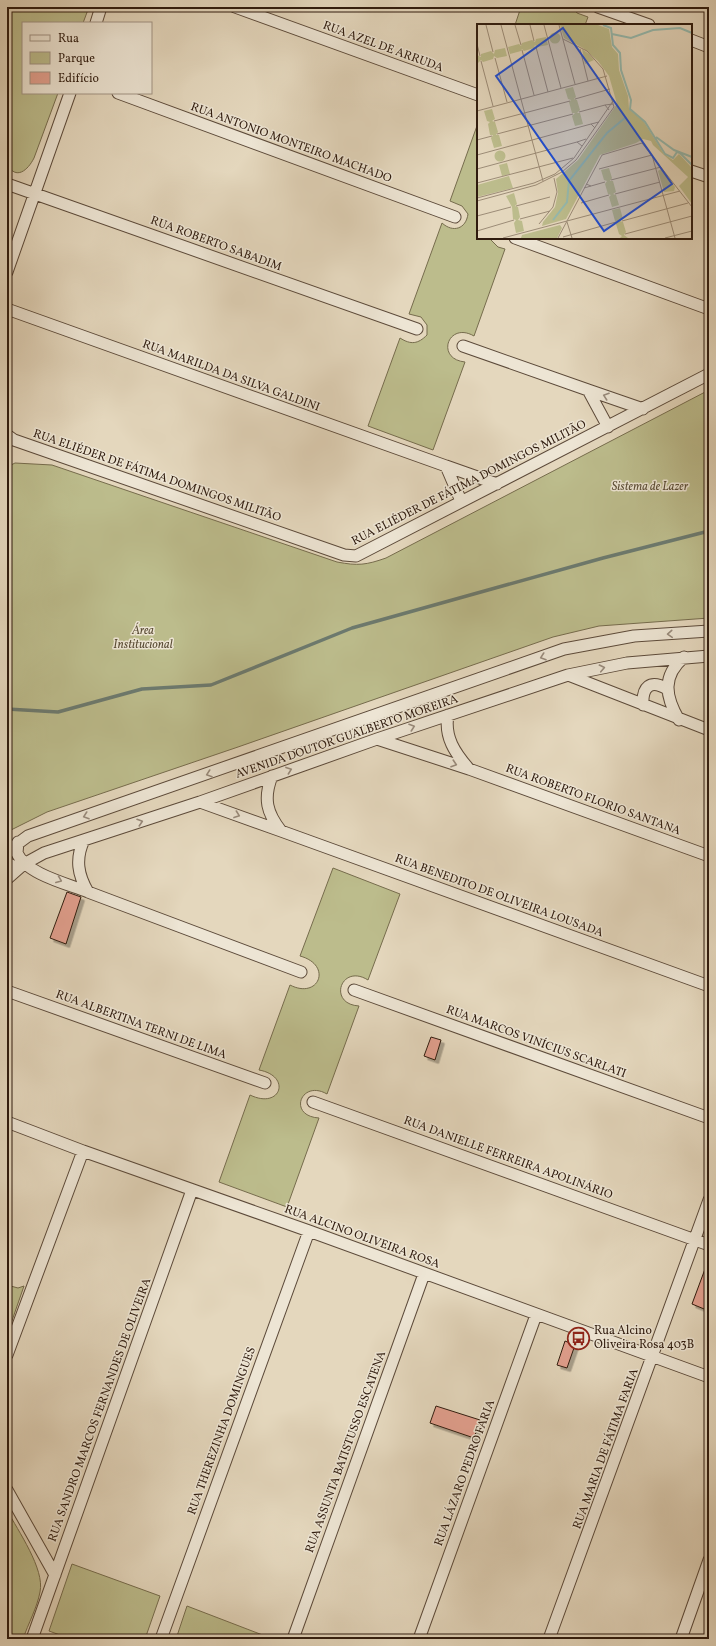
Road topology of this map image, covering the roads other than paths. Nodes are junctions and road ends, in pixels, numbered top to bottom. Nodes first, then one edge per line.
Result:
1 (102, 7) edge
2 (234, 7) edge
3 (598, 7) edge
4 (96, 22) edge
5 (646, 24) edge
6 (692, 40) edge
7 (709, 47) edge
8 (70, 94) edge
9 (121, 94) edge
10 (477, 95) edge
11 (692, 171) edge
12 (709, 177) edge
13 (7, 184) edge
14 (34, 193) junction
15 (455, 216) dead end
16 (518, 239) edge
17 (7, 272) edge
18 (7, 309) edge
19 (709, 309) edge
20 (417, 329) dead end
21 (463, 346) dead end
22 (709, 374) edge
23 (588, 390) junction
24 (643, 409) junction
25 (608, 427) junction
26 (7, 435) edge
27 (446, 466) junction
28 (497, 484) junction
29 (462, 501) junction
30 (709, 631) edge
31 (709, 656) edge
32 (684, 657) junction
33 (568, 675) junction
34 (667, 689) junction
35 (643, 705) junction
36 (448, 715) junction
37 (679, 720) junction
38 (709, 730) edge
39 (377, 739) junction
40 (469, 769) junction
41 (272, 776) junction
42 (200, 802) junction
43 (281, 831) junction
44 (84, 840) junction
45 (18, 842) junction
46 (8, 852) edge
47 (709, 856) edge
48 (7, 863) edge
49 (24, 864) junction
50 (10, 876) edge
51 (88, 892) junction
52 (301, 972) dead end
53 (709, 986) edge
54 (354, 990) dead end
55 (7, 991) edge
56 (265, 1083) dead end
57 (313, 1102) dead end
58 (709, 1118) edge
59 (7, 1122) edge
60 (83, 1151) junction
61 (192, 1190) junction
62 (709, 1200) edge
63 (309, 1231) junction
64 (695, 1240) junction
65 (709, 1245) edge
66 (424, 1274) junction
67 (536, 1315) junction
68 (7, 1355) edge
69 (653, 1357) junction
70 (709, 1377) edge
71 (7, 1490) edge
72 (709, 1560) edge
73 (55, 1575) junction
74 (32, 1639) edge
75 (161, 1639) edge
76 (293, 1639) edge
77 (419, 1639) edge
78 (550, 1639) edge
79 (681, 1639) edge

1 - 4 street
2 - 10 street, RUA AZEL DE ARRUDA
3 - 5 street
6 - 7 street
8 - 14 street
9 - 15 street, RUA ANTONIO MONTEIRO MACHADO
11 - 12 street
13 - 14 street, RUA ROBERTO SABADIM
14 - 17 street
14 - 20 street, RUA ROBERTO SABADIM
16 - 19 street
18 - 27 street, RUA MARILDA DA SILVA GALDINI
21 - 23 street
22 - 24 street, RUA ELIÉDER DE FÁTIMA DOMINGOS MILITÃO
24 -> 23 street
23 - 25 street
24 - 25 street, RUA ELIÉDER DE FÁTIMA DOMINGOS MILITÃO
25 - 28 street, RUA ELIÉDER DE FÁTIMA DOMINGOS MILITÃO
26 - 29 street, RUA ELIÉDER DE FÁTIMA DOMINGOS MILITÃO
27 - 28 street, RUA MARILDA DA SILVA GALDINI
27 - 29 street
28 - 29 street, RUA ELIÉDER DE FÁTIMA DOMINGOS MILITÃO
30 -> 45 street, AVENIDA DOUTOR GUALBERTO MOREIRA
31 - 32 street, AVENIDA DOUTOR GUALBERTO MOREIRA
33 -> 32 street, AVENIDA DOUTOR GUALBERTO MOREIRA
32 - 34 street
33 - 35 street
33 - 36 street, AVENIDA DOUTOR GUALBERTO MOREIRA
34 - 35 street
34 - 37 street
35 - 37 street
39 -> 36 street, AVENIDA DOUTOR GUALBERTO MOREIRA
36 - 40 street, RUA ROBERTO FLORIO SANTANA
37 - 38 street
39 -> 40 street, RUA ROBERTO FLORIO SANTANA
41 -> 39 street, AVENIDA DOUTOR GUALBERTO MOREIRA
40 - 47 street, RUA ROBERTO FLORIO SANTANA
41 - 42 street, AVENIDA DOUTOR GUALBERTO MOREIRA
41 - 43 street
42 -> 43 street, RUA BENEDITO DE OLIVEIRA LOUSADA
44 -> 42 street, AVENIDA DOUTOR GUALBERTO MOREIRA
43 - 53 street, RUA BENEDITO DE OLIVEIRA LOUSADA
44 - 49 street, AVENIDA DOUTOR GUALBERTO MOREIRA
44 - 51 street
45 - 46 street, AVENIDA DOUTOR GUALBERTO MOREIRA
45 - 49 street
48 - 50 street
49 - 50 street, AVENIDA DOUTOR GUALBERTO MOREIRA
49 -> 51 street
51 - 52 street
54 - 58 street, RUA MARCOS VINÍCIUS SCARLATI
55 - 56 street, RUA ALBERTINA TERNI DE LIMA
57 - 64 street, RUA DANIELLE FERREIRA APOLINÁRIO
59 - 60 street, RUA ALCINO OLIVEIRA ROSA
60 - 61 street, RUA ALCINO OLIVEIRA ROSA
60 - 68 street
61 - 63 street, RUA ALCINO OLIVEIRA ROSA
61 - 73 street, RUA SANDRO MARCOS FERNANDES DE OLIVEIRA
62 - 64 street, RUA MARIA DE FÁTIMA FARIA
63 - 66 street, RUA ALCINO OLIVEIRA ROSA
63 - 75 street, RUA THEREZINHA DOMINGUES
64 - 65 street, RUA DANIELLE FERREIRA APOLINÁRIO
64 - 69 street, RUA MARIA DE FÁTIMA FARIA
66 - 67 street, RUA ALCINO OLIVEIRA ROSA
66 - 76 street, RUA ASSUNTA BATISTUSSO ESCATENA
67 - 69 street, RUA ALCINO OLIVEIRA ROSA
67 - 77 street, RUA LÁZARO PEDRO FARIA
69 - 70 street, RUA ALCINO OLIVEIRA ROSA
69 - 78 street, RUA MARIA DE FÁTIMA FARIA
71 - 73 street
72 - 79 street
73 - 74 street, RUA SANDRO MARCOS FERNANDES DE OLIVEIRA

